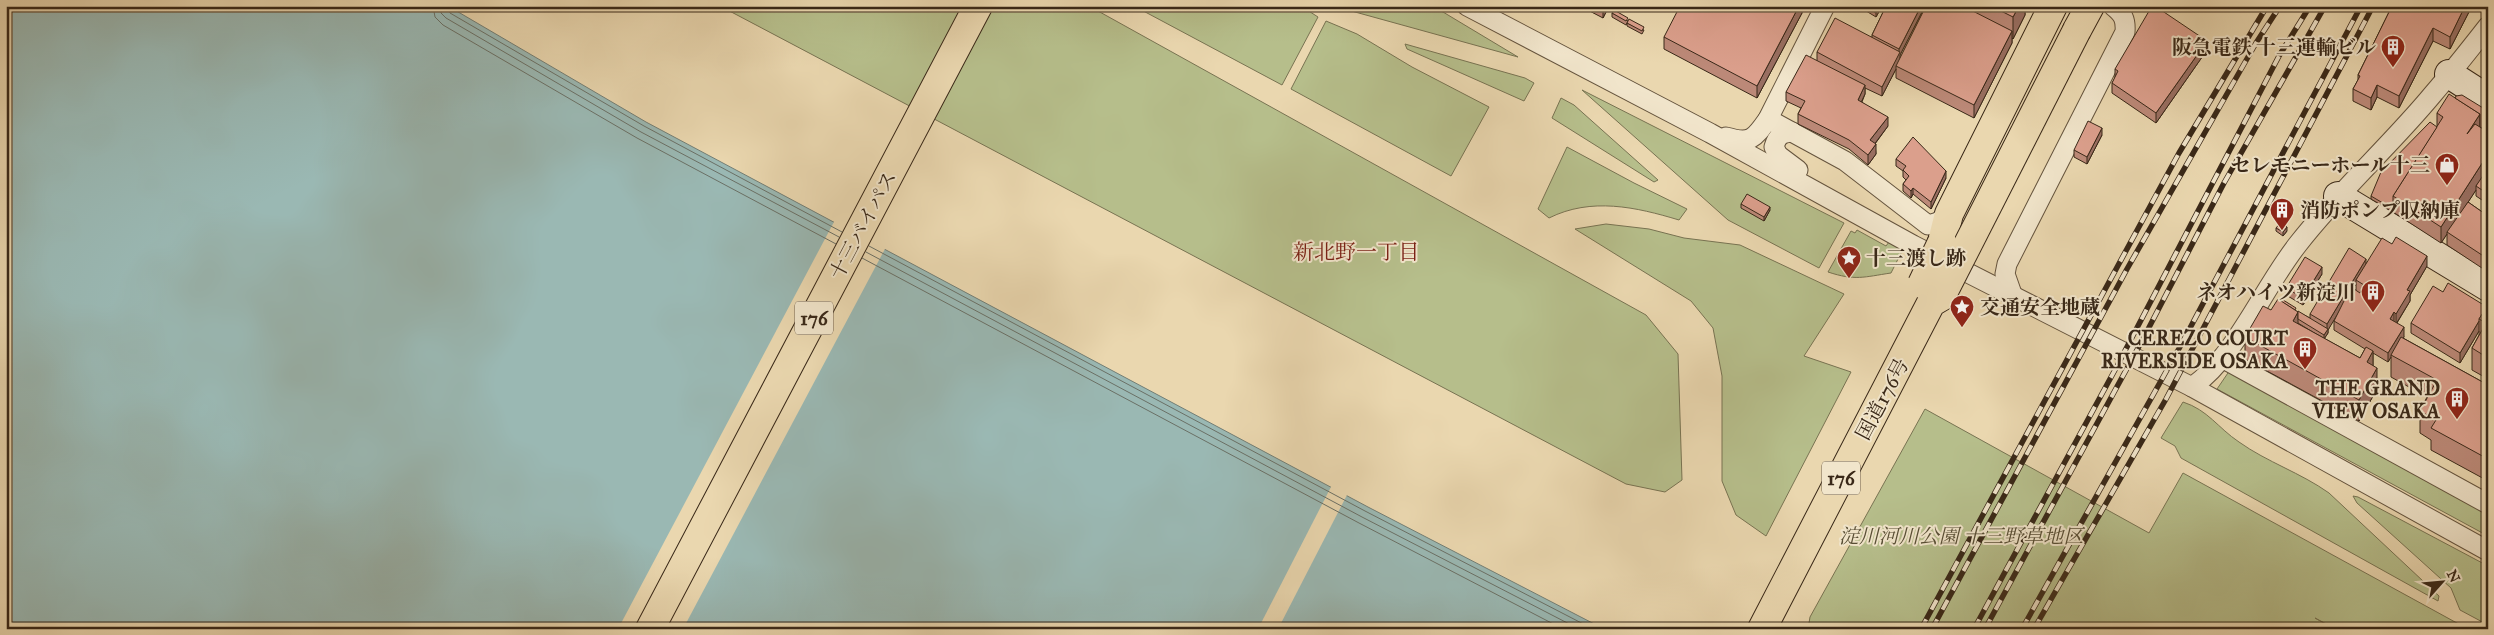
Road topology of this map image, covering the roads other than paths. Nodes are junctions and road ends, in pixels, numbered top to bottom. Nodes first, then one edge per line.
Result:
1 (978, 6) edge
2 (1467, 6) edge
3 (1825, 6) edge
4 (2054, 6) edge
5 (2113, 6) edge
6 (1497, 13) edge
7 (2088, 14) edge
8 (2488, 26) edge
9 (2449, 74) junction
10 (2488, 99) edge
11 (1768, 119) junction
12 (1710, 132) junction
13 (1792, 132) junction
14 (2338, 196) junction
15 (1854, 212) junction
16 (1950, 214) junction
17 (2488, 287) edge
18 (2012, 294) junction
19 (1931, 295) junction
20 (2222, 358) junction
21 (2192, 387) junction
22 (2488, 504) edge
23 (2488, 551) edge
24 (650, 629) edge
25 (1762, 629) edge

1 - 24 highway, 十三バイパス / 176
2 - 6 street
3 - 11 street
4 - 16 highway, 国道176号 / 176
5 - 18 street
6 - 12 street
7 - 19 highway, 国道176号 / 176, bridge
8 - 9 street
9 - 10 street
9 - 14 street
11 - 12 street
11 - 13 street
12 - 15 street
13 - 15 street
13 - 16 street
14 - 17 street
14 - 20 street
15 - 18 street
16 - 19 highway, 国道176号 / 176, bridge
18 - 21 street
19 - 25 highway, 国道176号 / 176
20 - 21 street
20 - 22 street
21 - 23 street

